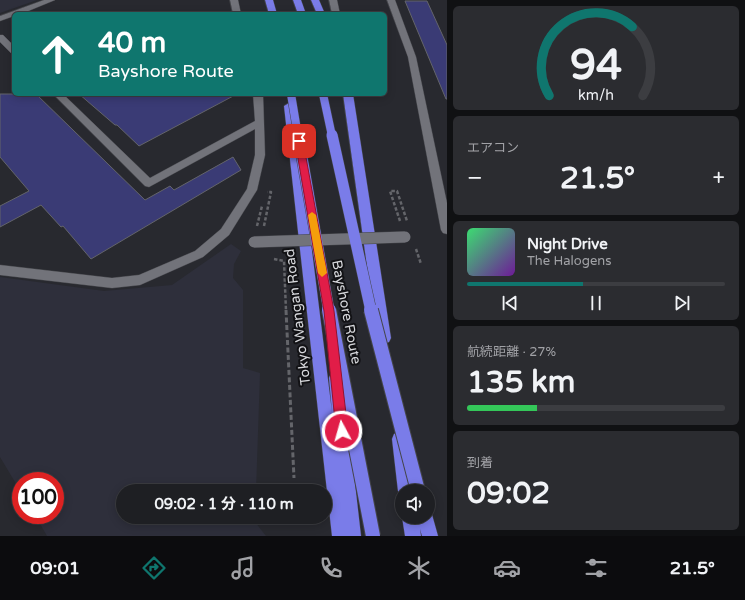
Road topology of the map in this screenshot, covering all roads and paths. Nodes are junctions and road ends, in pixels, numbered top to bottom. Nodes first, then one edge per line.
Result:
1 (51, 0) edge
2 (234, 0) edge
3 (269, 0) edge
4 (294, 0) edge
5 (298, 0) edge
6 (315, 0) edge
7 (332, 0) edge
8 (391, 0) edge
9 (19, 12) edge
10 (237, 12) edge
11 (272, 12) edge
12 (296, 12) edge
13 (301, 12) edge
14 (320, 12) edge
15 (335, 12) edge
16 (12, 15) edge
17 (0, 19) edge
18 (0, 37) edge
19 (12, 49) edge
20 (60, 96) edge
21 (258, 96) edge
22 (289, 96) edge
23 (289, 96) edge
24 (323, 96) edge
25 (348, 96) edge
26 (260, 122) junction
27 (265, 191) dead end
28 (263, 199) dead end
29 (264, 228) dead end
30 (447, 230) edge
31 (405, 237) dead end
32 (254, 242) joint
33 (271, 259) dead end
34 (0, 270) edge
35 (329, 311) junction
36 (294, 478) dead end
37 (405, 484) edge
38 (416, 484) edge
39 (411, 524) edge
40 (427, 524) edge
41 (340, 536) edge
42 (353, 536) edge
43 (373, 536) edge
44 (413, 536) edge
45 (430, 536) edge

1 - 9 street
2 - 10 street
3 - 11 highway
4 - 12 highway
5 - 13 highway
6 - 14 highway
7 - 15 street
8 - 30 street
16 - 17 street
18 - 19 street
20 - 26 street
21 - 26 street
22 - 35 highway, Bayshore Route, bridge
23 - 41 highway, Tokyo Wangan Road
24 - 38 highway, Bayshore Route, bridge
25 - 37 highway
26 - 34 street
27 - 29 path
28 - 32 path
31 - 32 street, bridge
33 - 36 path
35 - 42 highway, bridge
35 - 43 highway, Bayshore Route, bridge
39 - 44 highway
40 - 45 highway

